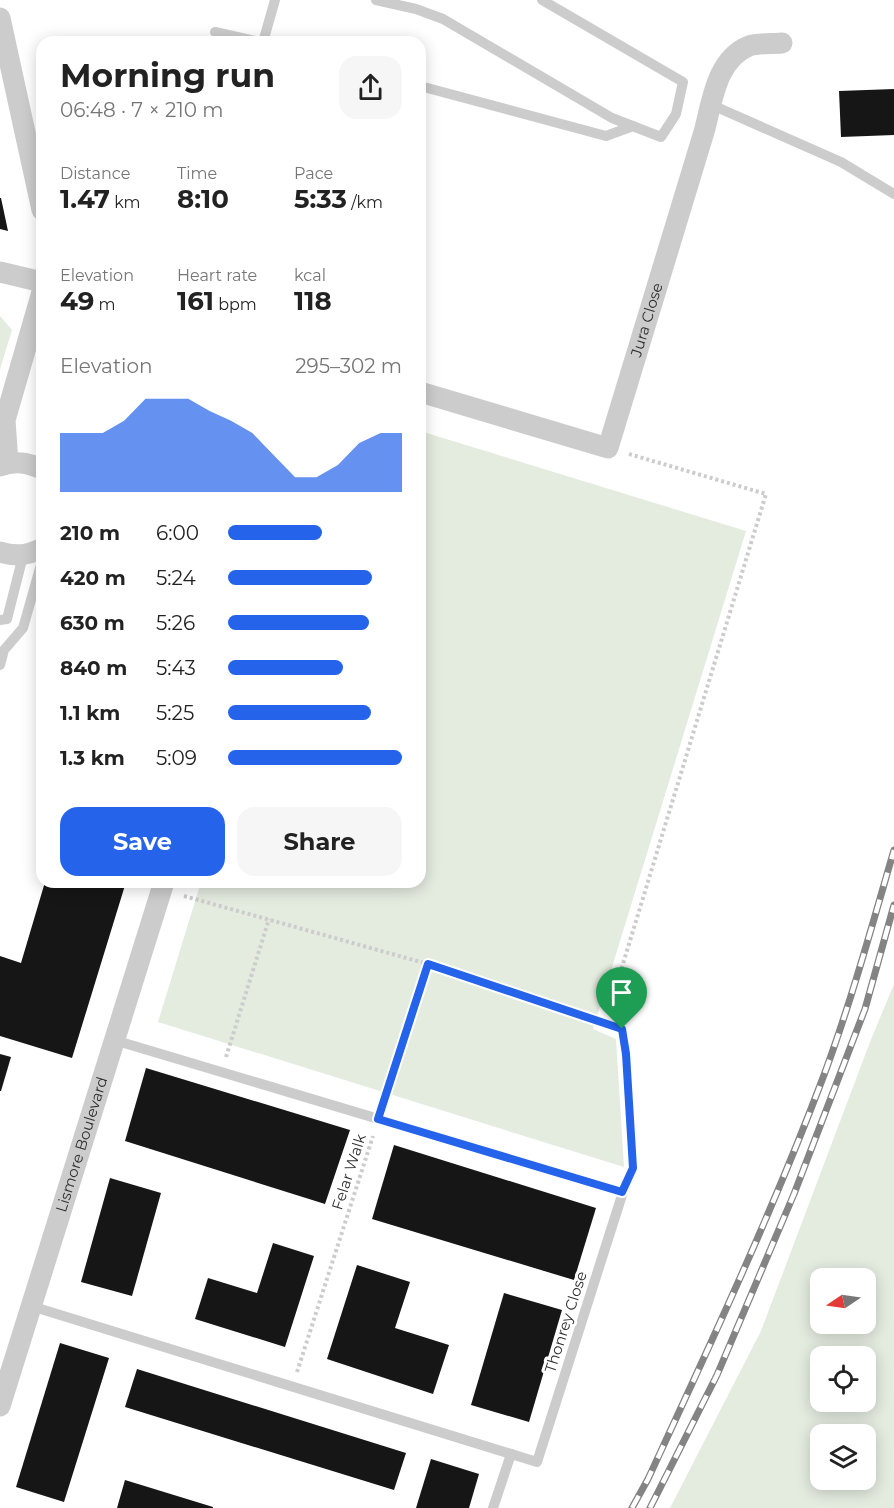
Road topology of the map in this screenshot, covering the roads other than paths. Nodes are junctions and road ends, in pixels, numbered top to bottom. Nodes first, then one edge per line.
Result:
1 (275, 0) edge
2 (376, 0) edge
3 (542, 0) edge
4 (0, 18) edge
5 (214, 32) dead end
6 (233, 36) edge
7 (264, 36) edge
8 (782, 43) dead end
9 (426, 88) edge
10 (711, 105) junction
11 (633, 126) junction
12 (36, 183) edge
13 (894, 194) edge
14 (0, 272) edge
15 (36, 281) edge
16 (36, 313) edge
17 (426, 394) edge
18 (4, 464) edge
19 (36, 466) edge
20 (0, 552) edge
21 (36, 555) edge
22 (0, 620) edge
23 (0, 665) edge
24 (162, 888) edge
25 (114, 1040) junction
26 (31, 1306) junction
27 (0, 1406) edge
28 (510, 1454) junction
29 (493, 1508) edge

1 - 7 lane
2 - 11 lane
3 - 11 lane
4 - 12 street
5 - 6 lane
8 - 10 street, Jura Close
9 - 11 lane
10 - 13 lane
10 - 17 street, Jura Close
14 - 15 street
16 - 18 street
18 - 19 street
20 - 21 street
21 - 22 lane
21 - 23 lane
24 - 25 street, Lismore Boulevard
25 - 26 street, Lismore Boulevard
25 - 28 lane, Thonrey Close
26 - 27 street, Lismore Boulevard
26 - 28 lane, Thonrey Close
28 - 29 lane

